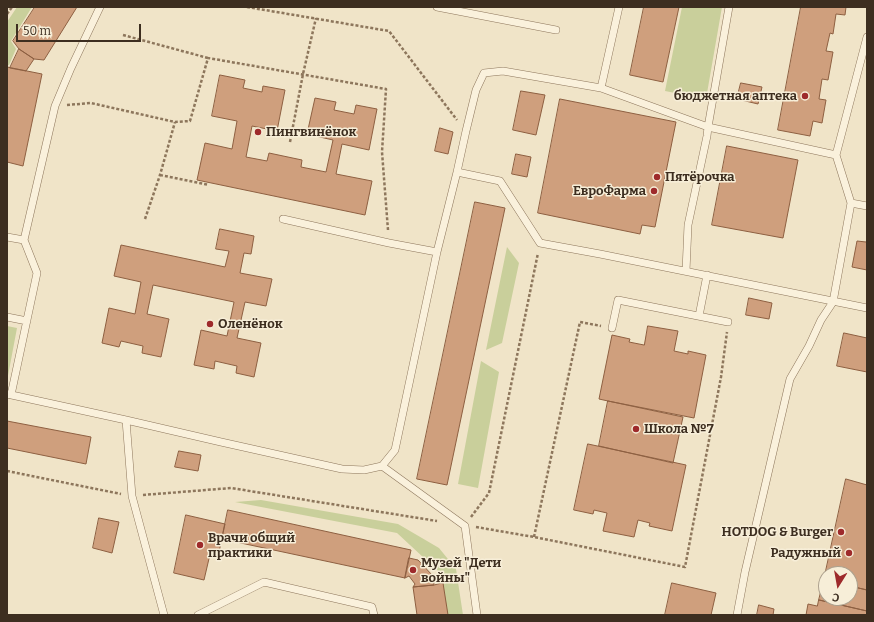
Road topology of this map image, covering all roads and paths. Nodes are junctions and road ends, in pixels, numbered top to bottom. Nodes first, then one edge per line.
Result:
1 (12, 7) edge
2 (100, 7) edge
3 (247, 7) edge
4 (437, 7) edge
5 (619, 7) edge
6 (729, 7) edge
7 (7, 14) edge
8 (316, 18) junction
9 (556, 30) dead end
10 (123, 35) dead end
11 (867, 36) edge
12 (208, 58) junction
13 (303, 74) junction
14 (601, 88) junction
15 (55, 106) junction
16 (175, 122) junction
17 (708, 126) junction
18 (466, 131) junction
19 (290, 142) dead end
20 (836, 155) junction
21 (457, 172) junction
22 (160, 175) junction
23 (209, 185) dead end
24 (851, 203) junction
25 (867, 206) edge
26 (146, 219) dead end
27 (283, 219) dead end
28 (7, 237) edge
29 (24, 240) junction
30 (389, 243) junction
31 (540, 243) junction
32 (438, 252) junction
33 (686, 271) junction
34 (707, 275) junction
35 (832, 302) junction
36 (867, 308) edge
37 (699, 316) junction
38 (7, 317) edge
39 (27, 320) junction
40 (728, 322) dead end
41 (612, 328) joint
42 (9, 394) edge
43 (126, 420) junction
44 (382, 466) junction
45 (465, 526) junction
46 (534, 537) dead end
47 (164, 615) edge
48 (198, 615) edge
49 (374, 615) edge
50 (477, 615) edge
51 (737, 615) edge

1 - 7 path
2 - 15 lane
3 - 8 path
4 - 9 lane
5 - 14 lane
6 - 17 lane
8 - 13 path
8 - 18 path
10 - 12 path
11 - 20 lane
12 - 13 path
12 - 16 path
13 - 19 path
13 - 30 path
14 - 17 lane
14 - 18 lane
15 - 16 path
15 - 29 lane
16 - 22 path
17 - 20 lane
17 - 33 lane
18 - 21 lane
20 - 24 lane
21 - 31 lane
21 - 32 lane
22 - 23 path
22 - 26 path
24 - 25 lane
24 - 35 lane
27 - 30 lane
28 - 29 lane
29 - 39 lane
30 - 32 lane
31 - 33 lane
31 - 45 path
32 - 44 lane
33 - 34 lane
34 - 35 lane
34 - 37 lane
35 - 36 lane
35 - 51 lane
37 - 40 lane
37 - 41 lane
38 - 39 lane
39 - 42 lane
41 - 46 path
42 - 43 lane
43 - 44 lane
43 - 47 lane
44 - 45 lane
45 - 50 lane
48 - 49 lane

